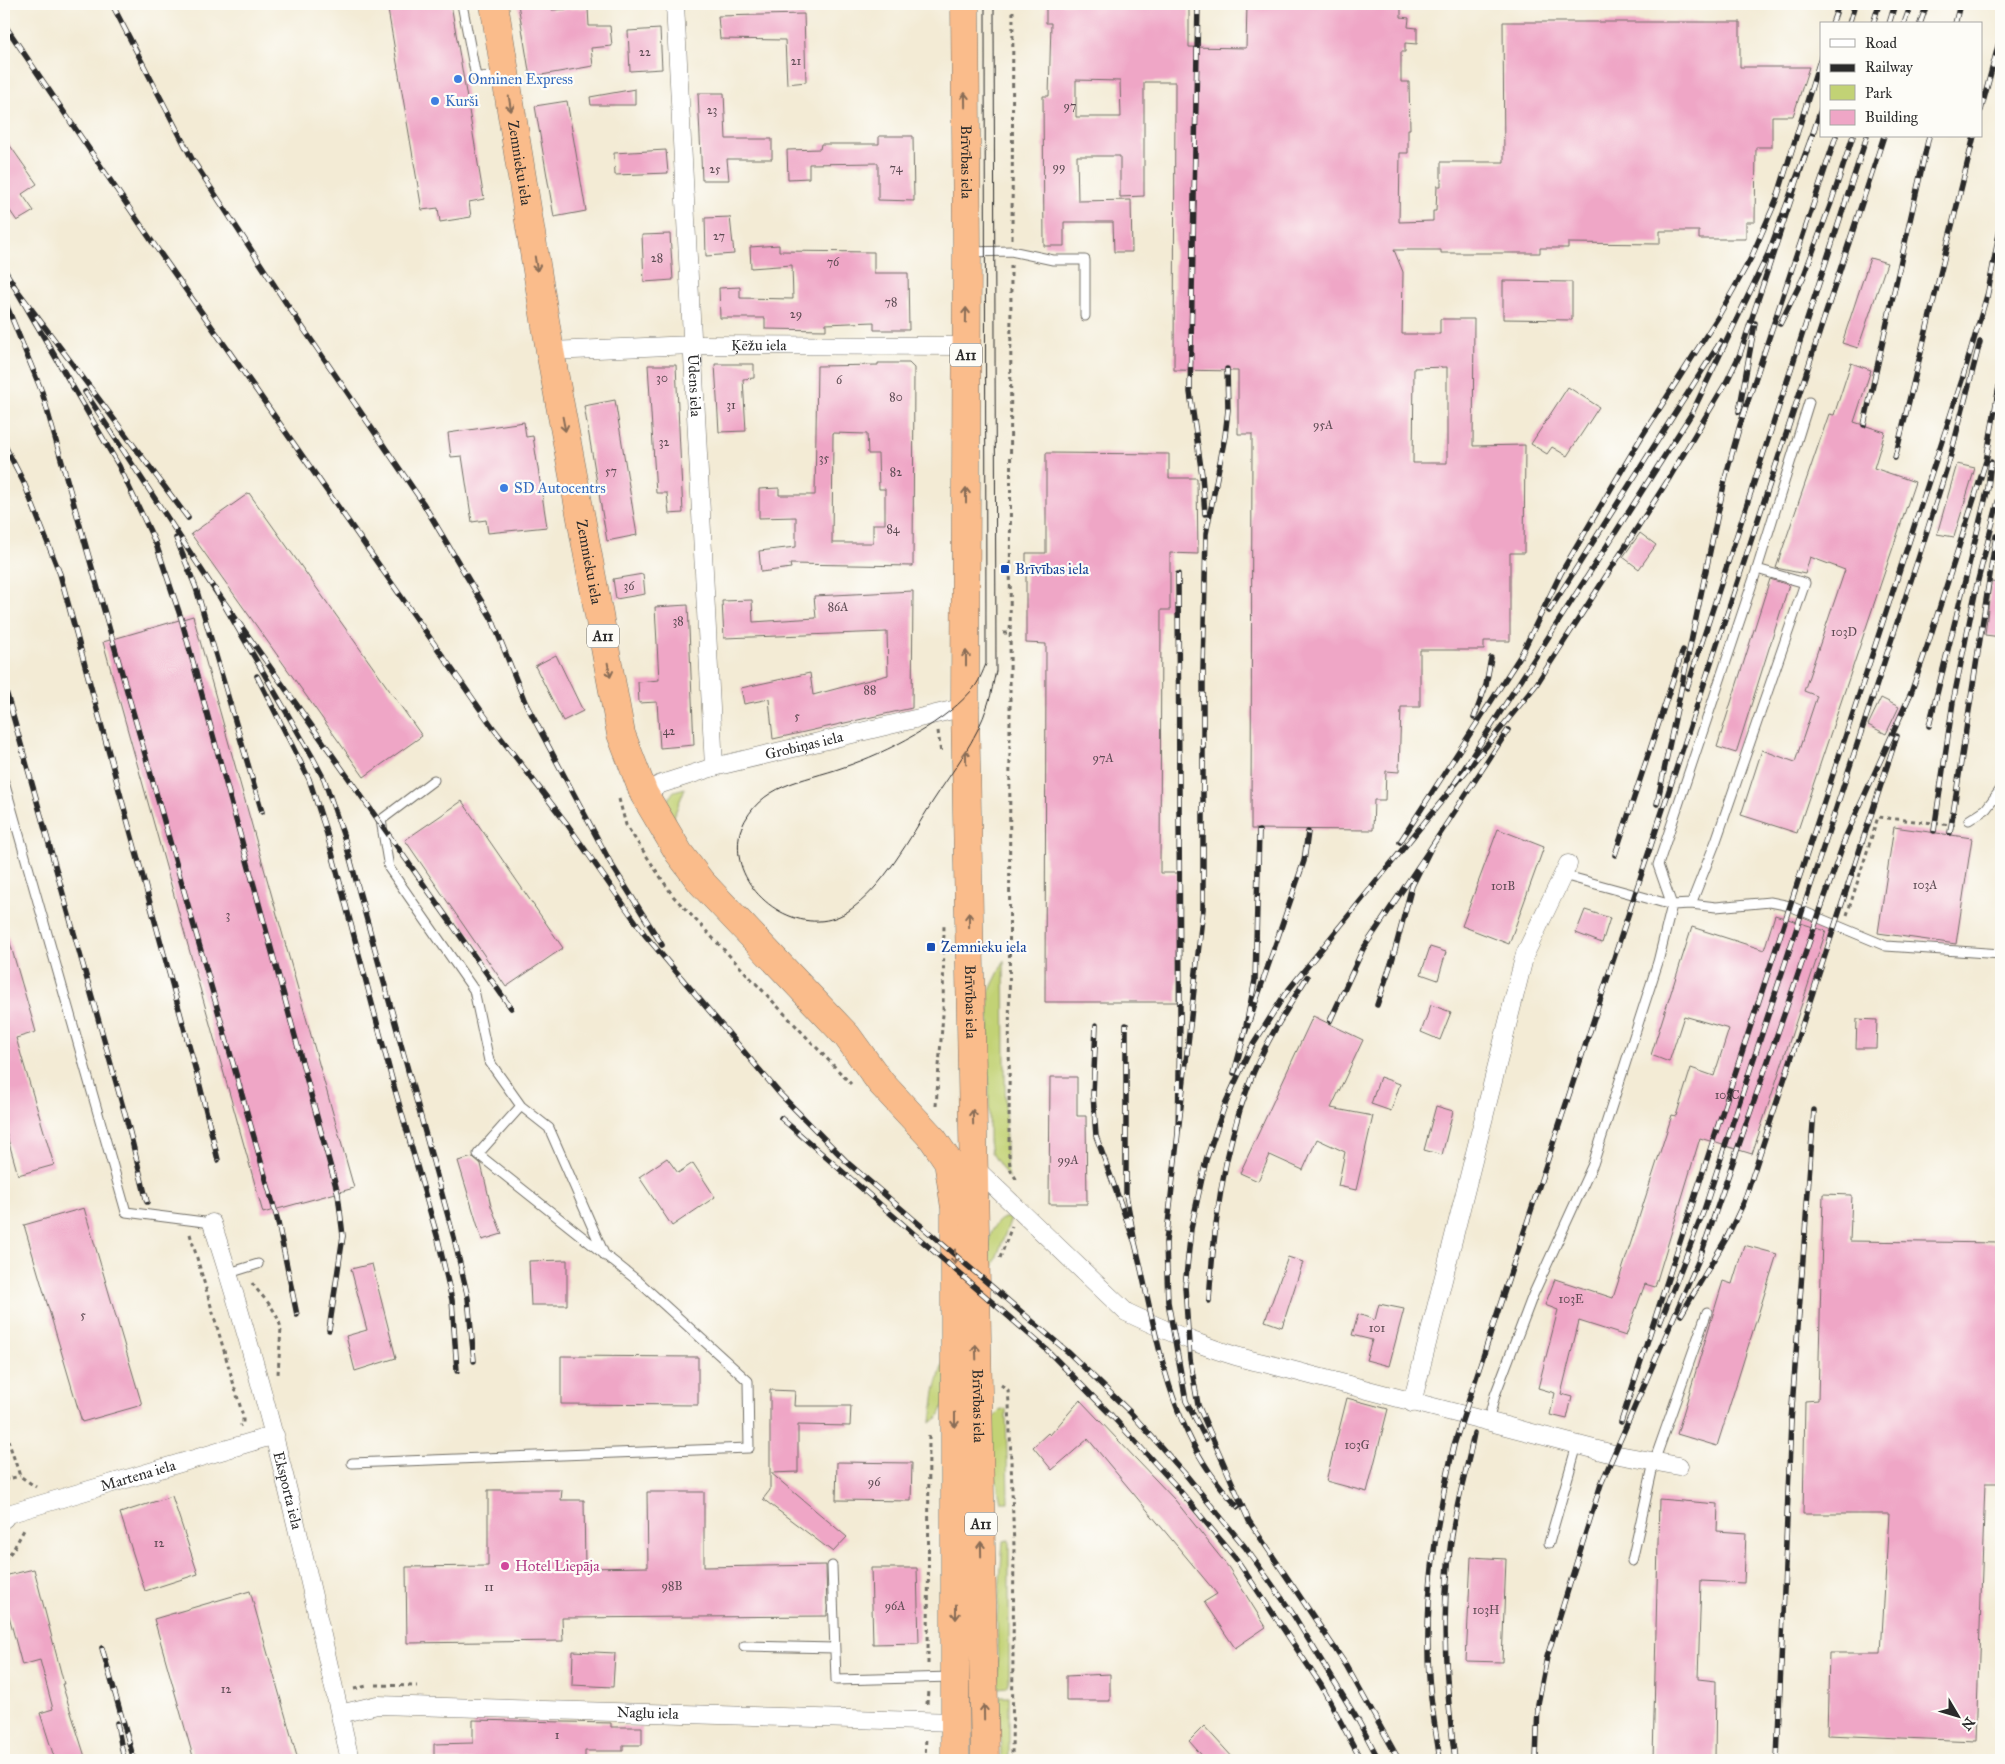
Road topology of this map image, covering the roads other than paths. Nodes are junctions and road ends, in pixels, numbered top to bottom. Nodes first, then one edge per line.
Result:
1 (462, 4) edge
2 (494, 4) edge
3 (675, 4) edge
4 (965, 4) edge
5 (505, 76) junction
6 (967, 252) junction
7 (1086, 316) dead end
8 (692, 345) junction
9 (966, 346) junction
10 (550, 351) junction
11 (1809, 402) dead end
12 (1757, 569) junction
13 (965, 707) junction
14 (714, 768) junction
15 (434, 780) dead end
16 (4, 782) edge
17 (2001, 789) edge
18 (631, 792) junction
19 (8, 811) edge
20 (1969, 820) road end
21 (1565, 870) joint
22 (1691, 904) junction
23 (1672, 905) junction
24 (2001, 954) edge
25 (847, 1036) junction
26 (521, 1106) junction
27 (961, 1182) junction
28 (212, 1223) joint
29 (605, 1256) junction
30 (258, 1264) dead end
31 (228, 1273) junction
32 (1706, 1312) dead end
33 (1412, 1403) junction
34 (1488, 1422) junction
35 (275, 1435) junction
36 (1577, 1445) junction
37 (1654, 1462) junction
38 (352, 1463) dead end
39 (1679, 1466) dead end
40 (5, 1512) edge
41 (1549, 1543) dead end
42 (1632, 1561) dead end
43 (832, 1566) dead end
44 (744, 1646) dead end
45 (835, 1648) junction
46 (956, 1677) junction
47 (340, 1714) junction
48 (955, 1722) junction
49 (350, 1760) edge
50 (955, 1760) edge
51 (985, 1760) edge

1 - 5 lane
2 - 5 highway, Zemnieku iela / A11
3 - 8 street, Ūdens iela
6 -> 4 highway, Brīvības iela / A11
5 -> 10 highway, Zemnieku iela / A11
6 - 7 lane
9 -> 6 highway, Brīvības iela / A11
8 - 9 street, Ķēžu iela
8 - 10 street, Ķēžu iela
8 - 14 street, Ūdens iela
13 -> 9 highway, Brīvības iela / A11
10 -> 18 highway, Zemnieku iela / A11
11 - 12 lane
12 - 22 lane
12 - 23 lane
13 - 14 street, Grobiņas iela
27 -> 13 highway, Brīvības iela / A11
14 - 18 street, Grobiņas iela
15 - 26 lane
16 - 19 lane
17 - 20 lane
18 - 25 highway, Zemnieku iela / A11
19 - 28 lane
21 - 23 lane
21 - 33 street
22 - 23 lane
22 - 24 lane
23 - 34 lane
25 - 27 highway, Zemnieku iela / A11
25 - 27 highway
26 - 29 lane
26 - 29 lane
27 - 33 street
27 -> 46 highway, Brīvības iela / A11
51 -> 27 highway, Brīvības iela / A11
28 - 31 street, Eksporta iela
29 - 38 lane
30 - 31 lane
31 - 35 street, Eksporta iela
32 - 37 lane
33 - 34 street
34 - 36 street
35 - 40 street, Martena iela
35 - 47 street, Eksporta iela
36 - 37 street
36 - 41 lane
37 - 39 street
37 - 42 lane
43 - 45 lane
44 - 45 lane
45 - 46 lane
46 - 48 highway, Brīvības iela / A11
47 - 48 street, Naglu iela
47 - 49 street, Eksporta iela
48 - 50 highway, Brīvības iela / A11

